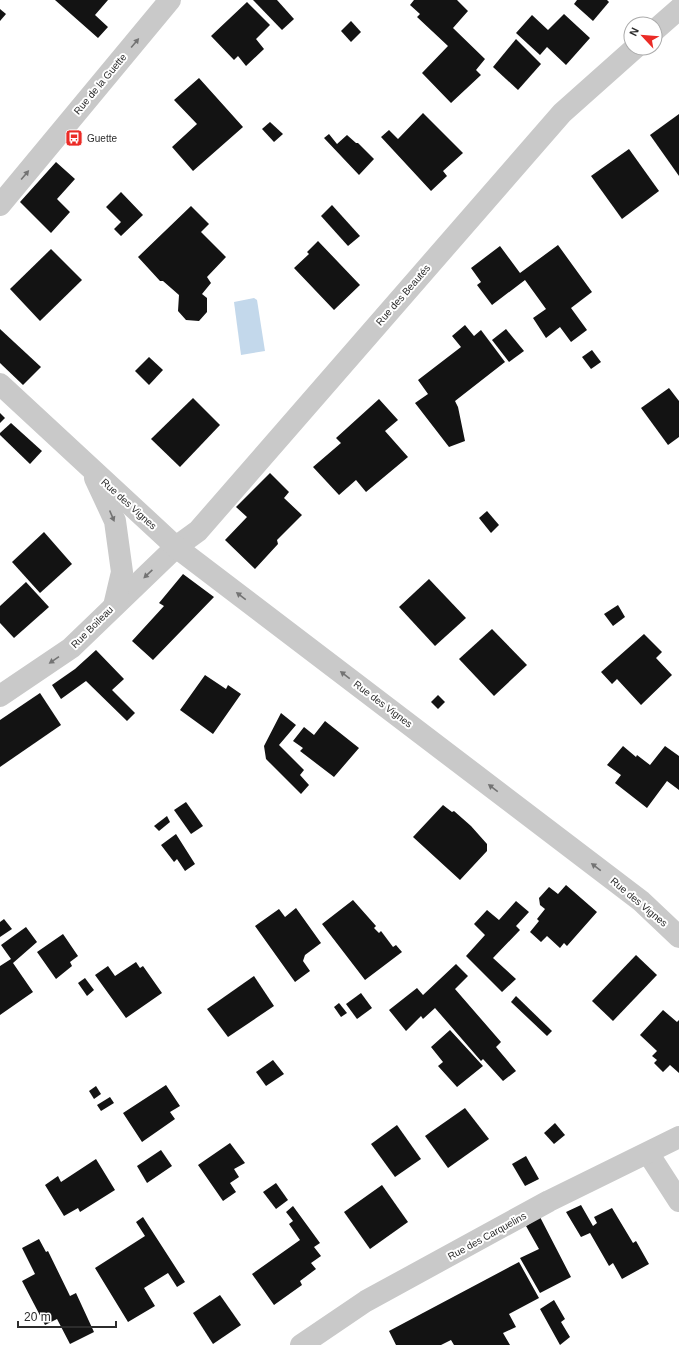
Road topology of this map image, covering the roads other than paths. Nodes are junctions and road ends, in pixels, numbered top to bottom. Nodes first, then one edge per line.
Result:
1 (170, 0) edge
2 (679, 9) edge
3 (663, 23) edge
4 (626, 56) edge
5 (0, 205) edge
6 (0, 384) edge
7 (90, 468) junction
8 (176, 547) junction
9 (114, 606) junction
10 (0, 696) edge
11 (679, 937) edge
12 (679, 1137) edge
13 (648, 1153) junction
14 (679, 1201) edge
15 (301, 1345) edge

5 -> 1 street, Rue de la Guette
2 - 3 street
4 - 8 street, Rue des Beautés
6 - 7 street, Rue des Vignes
7 - 8 street, Rue des Vignes
7 -> 9 street, Rue des Vignes
8 -> 9 street, Rue Boileau
11 -> 8 street, Rue des Vignes
9 -> 10 street, Rue Boileau
12 - 13 street, Rue des Carquelins
13 - 14 street
13 - 15 street, Rue des Carquelins

